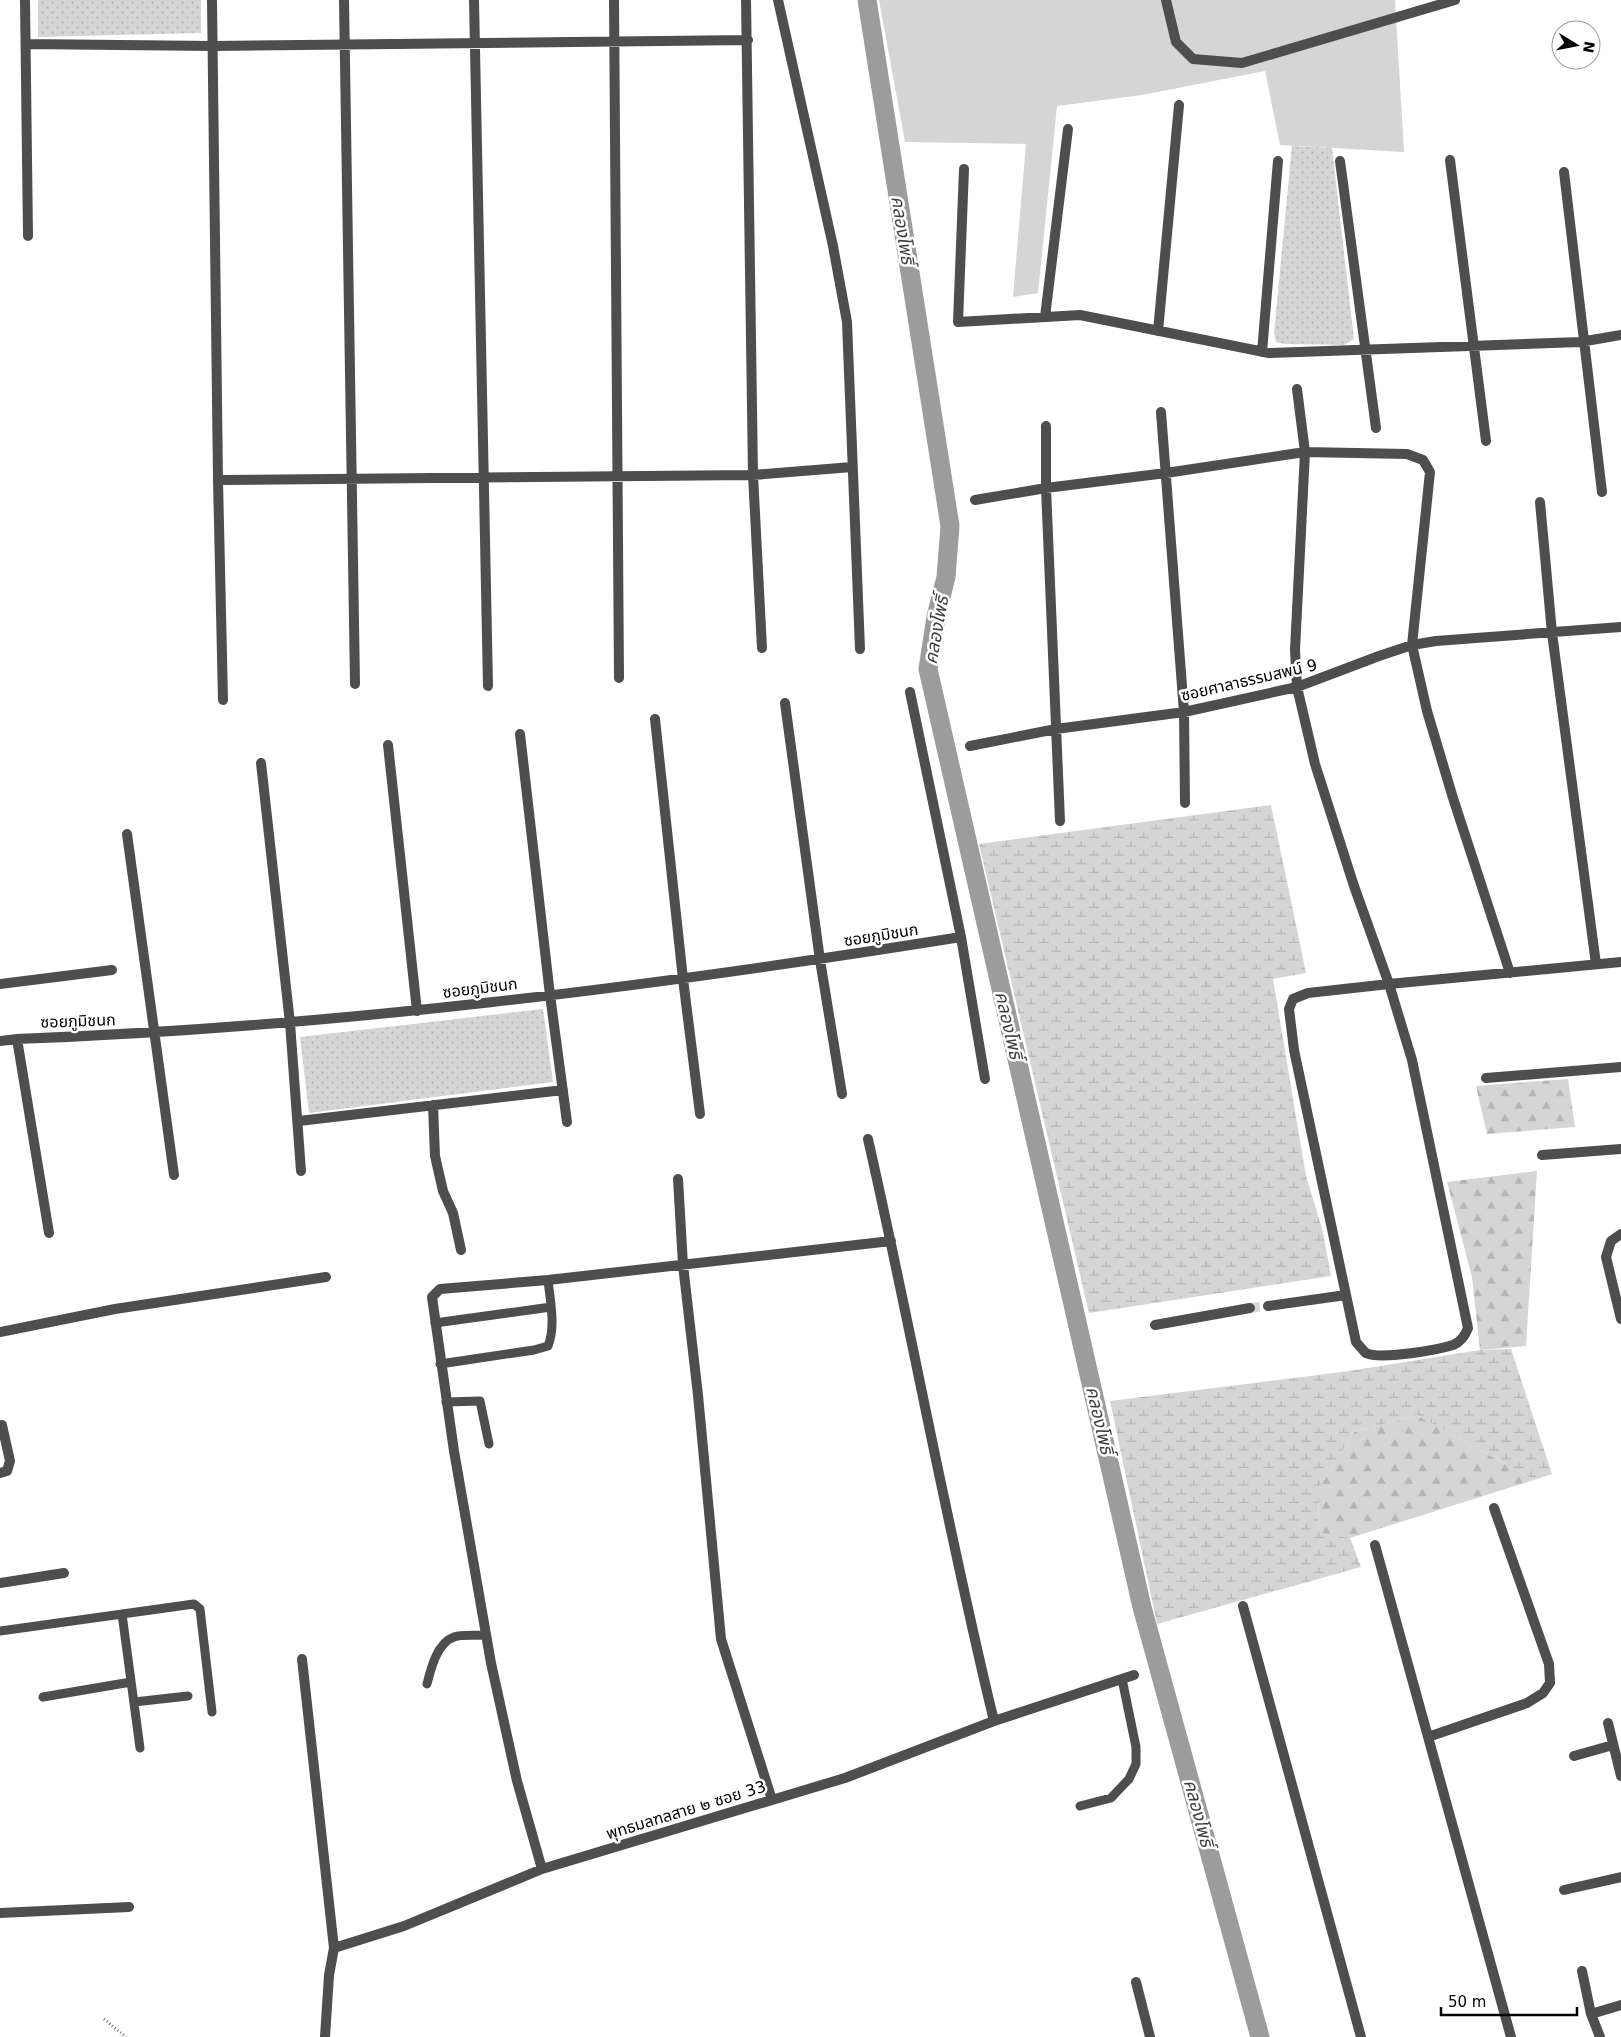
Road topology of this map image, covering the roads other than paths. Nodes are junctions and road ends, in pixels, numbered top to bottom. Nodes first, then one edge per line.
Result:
1 (25, 0) edge
2 (212, 0) edge
3 (344, 0) edge
4 (474, 0) edge
5 (614, 0) edge
6 (746, 0) edge
7 (778, 0) edge
8 (1166, 0) edge
9 (1455, 0) edge
10 (748, 40) junction
11 (615, 41) junction
12 (475, 42) junction
13 (26, 44) junction
14 (345, 44) junction
15 (213, 46) junction
16 (1178, 105) dead end
17 (1068, 129) dead end
18 (1450, 160) dead end
19 (1278, 161) dead end
20 (1340, 161) dead end
21 (964, 169) dead end
22 (1564, 172) dead end
23 (28, 236) dead end
24 (1045, 317) junction
25 (1158, 331) junction
26 (1621, 335) edge
27 (1584, 341) junction
28 (1474, 346) junction
29 (1365, 350) junction
30 (1262, 352) junction
31 (1297, 389) dead end
32 (1161, 412) dead end
33 (1046, 426) dead end
34 (1376, 428) dead end
35 (1486, 441) dead end
36 (1305, 452) junction
37 (852, 467) junction
38 (1166, 473) junction
39 (618, 474) junction
40 (753, 475) junction
41 (485, 477) junction
42 (350, 478) junction
43 (218, 480) junction
44 (1046, 488) junction
45 (1602, 492) dead end
46 (975, 500) dead end
47 (1540, 502) dead end
48 (1621, 627) edge
49 (1552, 633) junction
50 (1412, 645) junction
51 (762, 648) dead end
52 (860, 649) dead end
53 (619, 678) dead end
54 (355, 684) dead end
55 (488, 686) dead end
56 (1297, 687) junction
57 (910, 692) dead end
58 (223, 700) dead end
59 (785, 703) dead end
60 (1184, 712) junction
61 (655, 719) dead end
62 (1056, 729) junction
63 (520, 734) dead end
64 (388, 745) dead end
65 (970, 746) dead end
66 (261, 763) dead end
67 (1185, 803) dead end
68 (1060, 821) dead end
69 (127, 834) dead end
70 (961, 937) junction
71 (820, 960) junction
72 (1621, 962) edge
73 (1596, 964) junction
74 (112, 970) dead end
75 (1510, 973) junction
76 (683, 979) junction
77 (0, 984) edge
78 (1389, 984) junction
79 (550, 995) junction
80 (417, 1011) junction
81 (290, 1023) junction
82 (156, 1034) junction
83 (17, 1039) junction
84 (0, 1041) edge
85 (1621, 1067) edge
86 (1486, 1078) dead end
87 (986, 1079) dead end
88 (563, 1090) junction
89 (842, 1094) dead end
90 (433, 1105) junction
91 (700, 1114) dead end
92 (298, 1121) junction
93 (567, 1122) dead end
94 (868, 1139) dead end
95 (1621, 1149) edge
96 (1542, 1155) dead end
97 (301, 1171) dead end
98 (174, 1175) dead end
99 (678, 1179) dead end
100 (49, 1233) dead end
101 (1621, 1234) edge
102 (892, 1241) junction
103 (461, 1250) dead end
104 (683, 1264) junction
105 (326, 1277) dead end
106 (548, 1280) junction
107 (1346, 1295) junction
108 (1268, 1306) tunnel mouth
109 (551, 1307) junction
110 (1250, 1308) tunnel mouth
111 (1621, 1319) edge
112 (435, 1323) junction
113 (1155, 1325) dead end
114 (0, 1332) edge
115 (440, 1364) junction
116 (446, 1402) junction
117 (2, 1425) dead end
118 (489, 1444) dead end
119 (0, 1473) edge
120 (1494, 1508) dead end
121 (1375, 1545) dead end
122 (64, 1573) dead end
123 (0, 1583) edge
124 (1243, 1606) dead end
125 (122, 1614) junction
126 (0, 1630) edge
127 (486, 1635) junction
128 (302, 1659) dead end
129 (1134, 1675) dead end
130 (1122, 1679) junction
131 (131, 1682) junction
132 (427, 1684) dead end
133 (188, 1696) dead end
134 (43, 1697) dead end
135 (134, 1702) junction
136 (212, 1712) dead end
137 (994, 1721) junction
138 (1608, 1723) dead end
139 (1428, 1737) junction
140 (1613, 1745) junction
141 (140, 1748) dead end
142 (1574, 1756) dead end
143 (1621, 1776) edge
144 (772, 1800) junction
145 (1080, 1806) dead end
146 (542, 1869) junction
147 (1621, 1877) edge
148 (1564, 1890) dead end
149 (129, 1907) dead end
150 (0, 1914) edge
151 (334, 1948) junction
152 (1582, 1971) dead end
153 (1136, 1982) dead end
154 (1621, 2005) edge
155 (1591, 2014) junction
156 (325, 2037) edge
157 (1150, 2037) edge
158 (1361, 2037) edge
159 (1511, 2037) edge
160 (1600, 2037) edge

1 - 13 street
2 - 15 street
3 - 14 street
4 - 12 street
5 - 11 street
6 - 10 street
7 - 37 street
8 - 9 street
10 - 11 street
10 - 40 street
11 - 12 street
11 - 39 street
12 - 14 street
12 - 41 street
13 - 15 street
13 - 23 street
14 - 15 street
14 - 42 street
15 - 43 street
16 - 25 street
17 - 24 street
18 - 28 street
19 - 30 street
20 - 29 street
21 - 24 street
22 - 27 street
24 - 25 street
25 - 30 street
26 - 27 street
27 - 28 street
27 - 45 street
28 - 29 street
28 - 35 street
29 - 30 street
29 - 34 street
31 - 36 street
32 - 38 street
33 - 44 street
36 - 38 street
36 - 50 street
36 - 56 street
37 - 40 street
37 - 52 street
38 - 44 street
38 - 60 street
39 - 40 street
39 - 41 street
39 - 53 street
40 - 51 street
41 - 42 street
41 - 55 street
42 - 43 street
42 - 54 street
43 - 58 street
44 - 46 street
44 - 62 street
47 - 49 street
48 - 49 street, ซอยศาลาธรรมสพน์ 9
49 - 50 street, ซอยศาลาธรรมสพน์ 9
49 - 73 street
50 - 56 street, ซอยศาลาธรรมสพน์ 9
50 - 75 street
56 - 60 street, ซอยศาลาธรรมสพน์ 9
56 - 78 street
57 - 70 street
59 - 71 street
60 - 62 street, ซอยศาลาธรรมสพน์ 9
60 - 67 street
61 - 76 street
62 - 65 street, ซอยศาลาธรรมสพน์ 9
62 - 68 street
63 - 79 street
64 - 80 street
66 - 81 street
69 - 82 street
70 - 71 street, ซอยภูมิชนก
70 - 87 street
71 - 76 street, ซอยภูมิชนก
71 - 89 street
72 - 73 street
73 - 75 street
74 - 77 street
75 - 78 street
76 - 79 street, ซอยภูมิชนก
76 - 91 street
78 - 107 street
78 - 107 street
79 - 80 street, ซอยภูมิชนก
79 - 88 street
80 - 81 street, ซอยภูมิชนก
81 - 82 street, ซอยภูมิชนก
81 - 92 street
82 - 83 street, ซอยภูมิชนก
82 - 98 street
83 - 84 street, ซอยภูมิชนก
83 - 100 street
85 - 86 street
88 - 90 street
88 - 93 street
90 - 92 street
90 - 103 street
92 - 97 street
94 - 102 street
95 - 96 street
99 - 104 street
101 - 111 street
102 - 104 street
102 - 137 street
104 - 106 street
104 - 144 street
105 - 114 street
106 - 109 lane
106 - 112 street
107 - 108 street
109 - 112 lane
109 - 115 lane
110 - 113 street
112 - 115 street
115 - 116 street
116 - 118 lane
116 - 127 street
117 - 119 street
120 - 139 street
121 - 139 street
122 - 123 street
124 - 158 street
125 - 126 lane
125 - 131 lane
125 - 136 lane
127 - 132 lane
127 - 146 street
128 - 151 street
129 - 130 street, พุทธมลฑลสาย ๒ ซอย 33
130 - 137 street, พุทธมลฑลสาย ๒ ซอย 33
130 - 145 lane
131 - 134 lane
131 - 135 lane
133 - 135 lane
135 - 141 lane
137 - 144 street, พุทธมลฑลสาย ๒ ซอย 33
138 - 140 street
139 - 159 street
140 - 142 street
140 - 143 street
144 - 146 street, พุทธมลฑลสาย ๒ ซอย 33
146 - 151 street, พุทธมลฑลสาย ๒ ซอย 33
147 - 148 street
149 - 150 street
151 - 156 street
152 - 155 street
153 - 157 street
154 - 155 street
155 - 160 street

